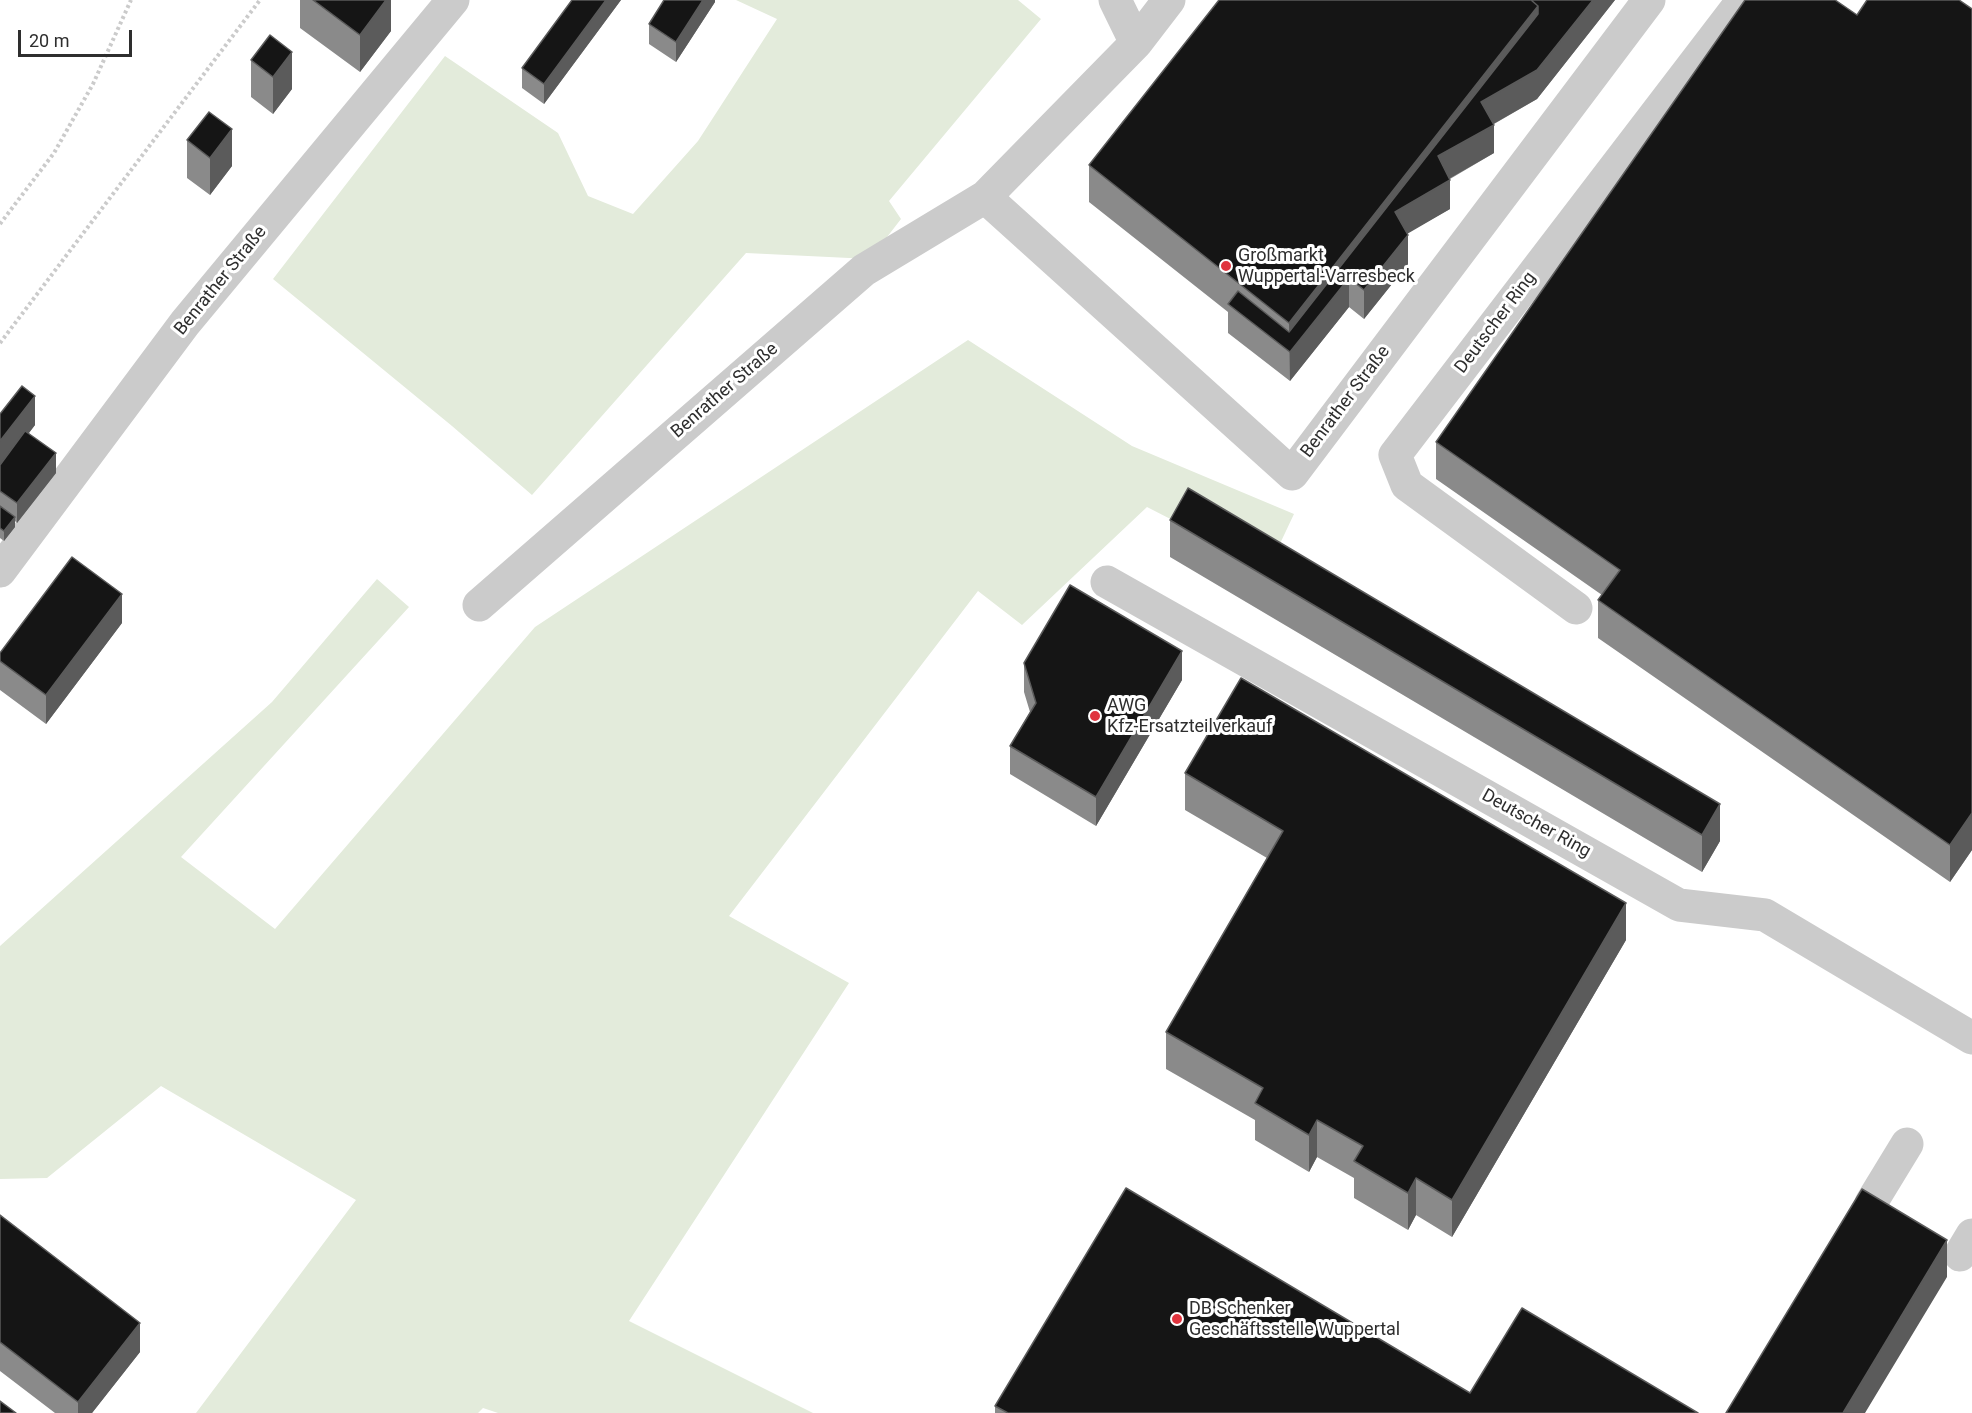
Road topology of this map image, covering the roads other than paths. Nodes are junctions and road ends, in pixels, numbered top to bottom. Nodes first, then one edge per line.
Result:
1 (453, 0) edge
2 (1115, 0) edge
3 (1169, 0) edge
4 (1648, 0) edge
5 (1743, 0) edge
6 (1136, 43) junction
7 (985, 197) junction
8 (0, 571) edge
9 (1107, 582) dead end
10 (479, 605) dead end
11 (1576, 608) dead end
12 (1972, 1038) edge
13 (1906, 1144) dead end
14 (1871, 1203) edge

1 - 8 street, Benrather Straße
2 - 6 street
3 - 6 street, Benrather Straße
4 - 7 street, Benrather Straße
5 - 11 street, Deutscher Ring
6 - 7 street, Benrather Straße
7 - 10 street, Benrather Straße
9 - 12 street, Deutscher Ring
13 - 14 street

